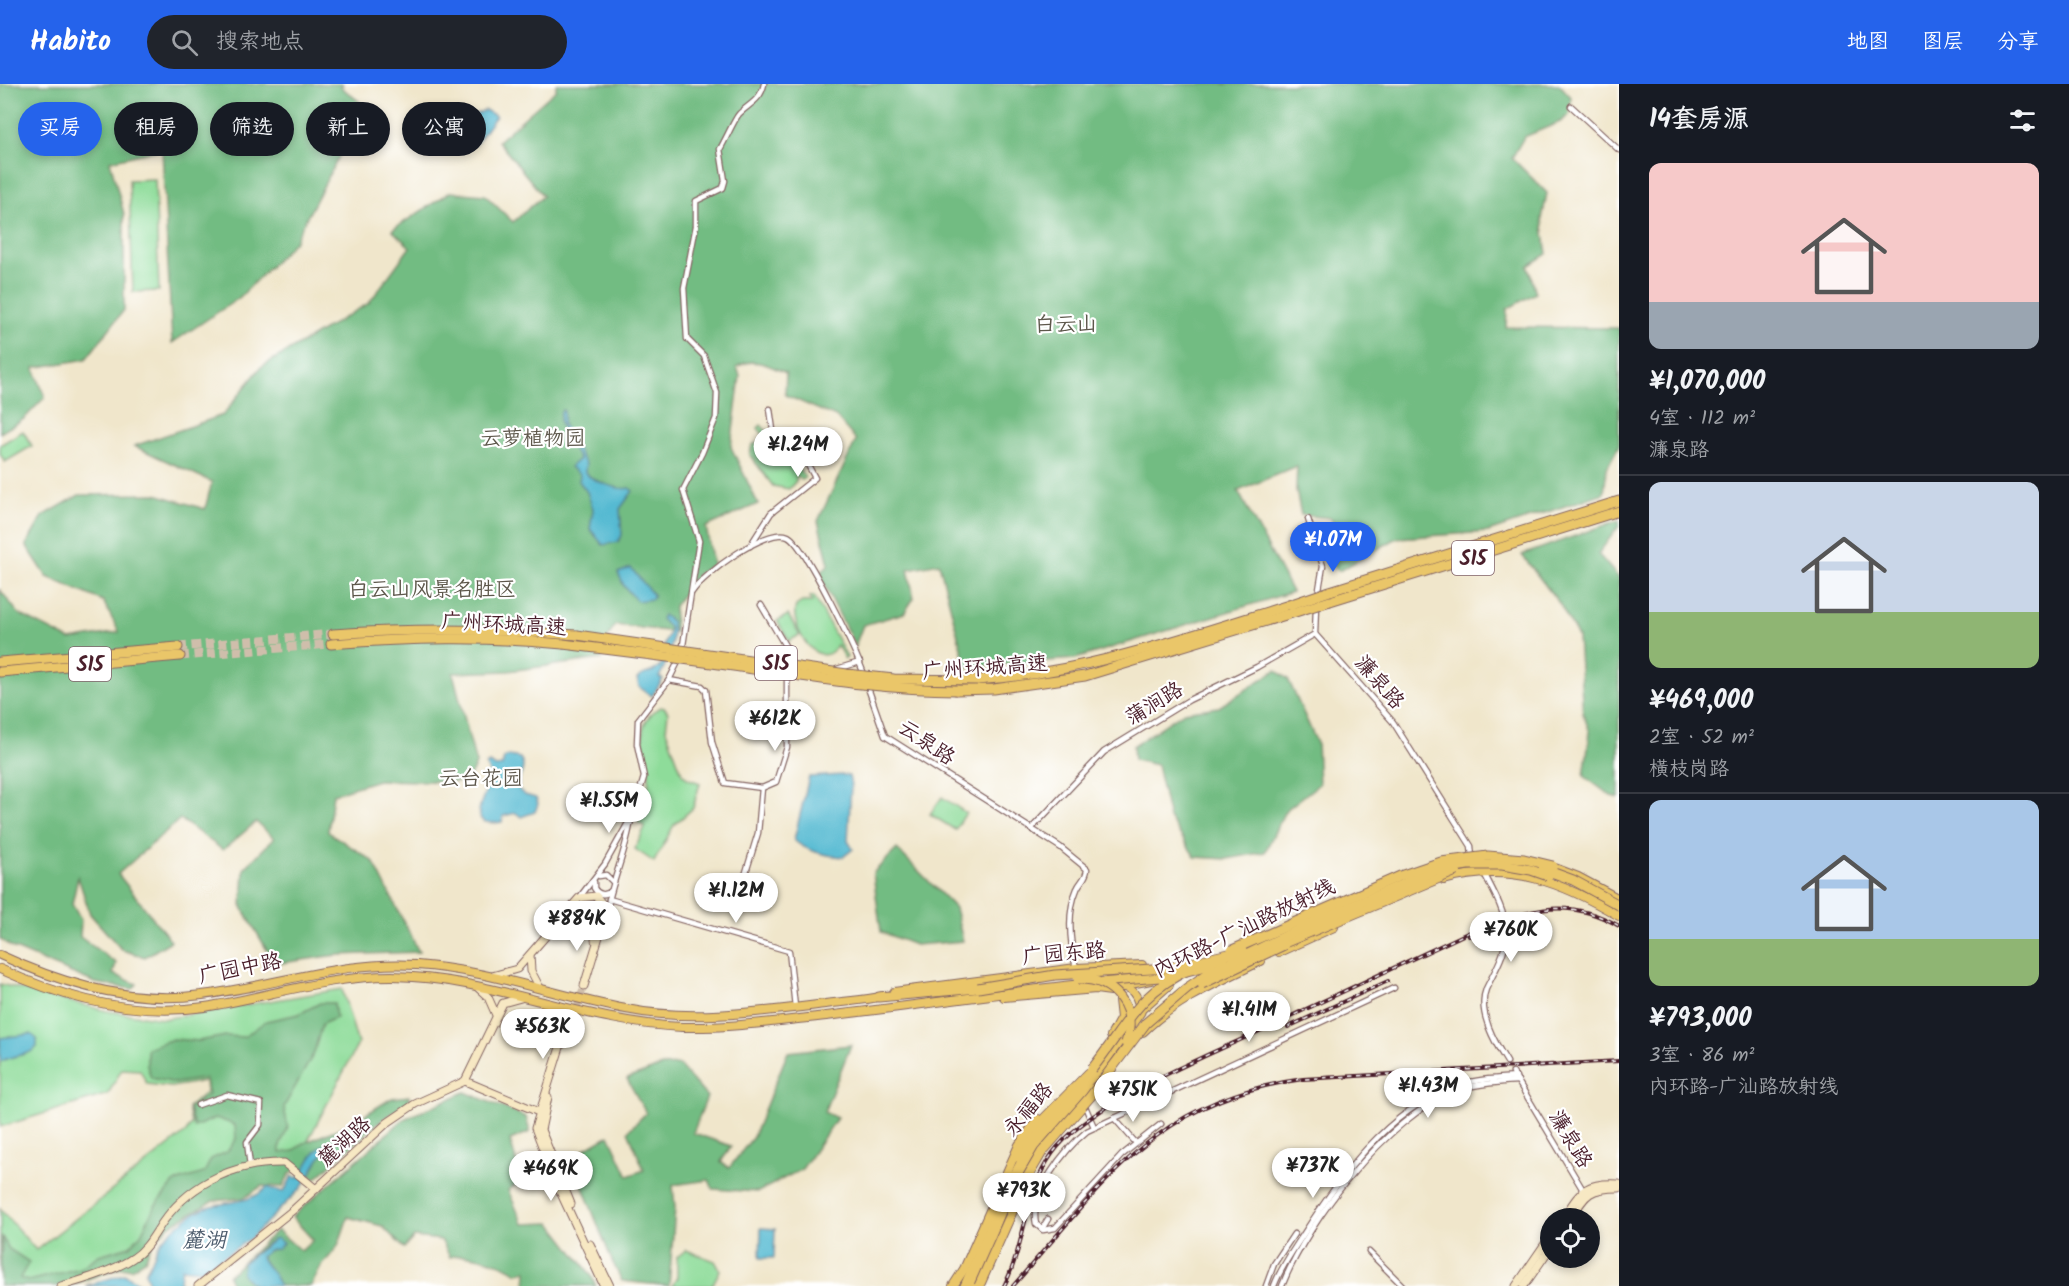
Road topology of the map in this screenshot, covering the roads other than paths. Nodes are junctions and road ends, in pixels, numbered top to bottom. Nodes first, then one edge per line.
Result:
1 (764, 84) edge
2 (1570, 106) dead end
3 (1619, 150) edge
4 (770, 409) dead end
5 (1616, 507) edge
6 (1308, 519) dead end
7 (750, 546) junction
8 (690, 594) junction
9 (761, 605) dead end
10 (1289, 609) junction
11 (1315, 634) junction
12 (787, 661) junction
13 (0, 662) edge
14 (860, 662) junction
15 (0, 672) edge
16 (669, 680) junction
17 (762, 788) junction
18 (633, 814) junction
19 (1030, 829) junction
20 (1472, 857) junction
21 (1527, 863) junction
22 (1484, 873) junction
23 (1526, 876) junction
24 (1548, 876) junction
25 (595, 879) junction
26 (613, 882) junction
27 (1420, 888) junction
28 (611, 891) junction
29 (719, 891) dead end
30 (1383, 893) junction
31 (579, 898) junction
32 (609, 898) junction
33 (1619, 899) edge
34 (1619, 905) edge
35 (570, 910) junction
36 (607, 910) junction
37 (1619, 912) edge
38 (583, 916) junction
39 (1619, 916) edge
40 (1298, 921) junction
41 (1274, 932) junction
42 (1306, 936) junction
43 (1280, 952) junction
44 (1219, 953) junction
45 (0, 955) edge
46 (530, 955) junction
47 (1079, 968) junction
48 (0, 969) edge
49 (1237, 972) joint
50 (1018, 975) junction
51 (492, 976) junction
52 (1166, 977) junction
53 (1105, 978) junction
54 (1125, 985) junction
55 (475, 986) junction
56 (540, 988) junction
57 (1096, 988) junction
58 (1394, 988) dead end
59 (977, 992) junction
60 (879, 997) junction
61 (527, 998) junction
62 (795, 1007) junction
63 (1140, 1012) junction
64 (496, 1015) junction
65 (572, 1016) tunnel mouth
66 (1115, 1030) junction
67 (1126, 1048) junction
68 (1507, 1062) tunnel mouth
69 (465, 1081) junction
70 (1455, 1088) junction
71 (1084, 1104) junction
72 (198, 1105) dead end
73 (540, 1113) junction
74 (1113, 1118) junction
75 (1062, 1119) junction
76 (1161, 1124) dead end
77 (1094, 1127) junction
78 (1384, 1132) junction
79 (1391, 1133) junction
80 (1136, 1143) junction
81 (250, 1166) junction
82 (1619, 1184) edge
83 (1619, 1188) edge
84 (316, 1189) junction
85 (1583, 1190) junction
86 (1570, 1208) edge
87 (1578, 1208) edge
88 (1048, 1219) dead end
89 (1042, 1229) junction
90 (1310, 1229) junction
91 (1294, 1234) dead end
92 (1540, 1251) edge
93 (1369, 1252) dead end
94 (1540, 1263) edge
95 (982, 1264) junction
96 (1274, 1264) junction
97 (1281, 1266) junction
98 (61, 1286) edge
99 (198, 1286) edge
100 (604, 1286) edge
101 (610, 1286) edge
102 (953, 1286) edge
103 (964, 1286) edge
104 (973, 1286) edge
105 (979, 1286) edge
106 (1266, 1286) edge
107 (1274, 1286) edge
108 (1282, 1286) edge
109 (1402, 1286) edge
110 (1516, 1286) edge
111 (1524, 1286) edge

1 - 8 street
2 - 3 street
4 - 7 street
5 - 10 highway, 广州环城高速 / S15, bridge
6 - 11 street
7 - 8 street, 云泉路
7 - 14 street, 云泉路
8 - 16 street
9 - 12 street
10 - 10 highway, 广州环城高速 / S15, bridge
11 - 19 street, 蒲涧路
11 - 20 street, 濂泉路
12 - 14 street
12 - 17 street
13 - 15 highway, S15
14 - 19 street, 云泉路
16 - 17 street
16 - 18 street
17 - 29 street
18 - 25 street
18 - 26 street
19 - 47 street, 云泉路
20 - 21 main road, 广园东路
20 - 40 main road, 广园东路
21 - 23 main road
21 - 30 main road
21 - 33 main road, 广园东路
21 - 34 main road
22 - 23 main road, 广园东路
22 - 27 main road, 广园东路
22 - 68 street
23 - 39 main road, 广园东路
24 - 37 highway, 内环路-广汕路放射线
24 - 42 highway, 内环路-广汕路放射线, bridge
24 - 67 highway, 内环路-广汕路放射线, bridge
25 - 26 street
25 - 28 street
25 - 31 street
26 - 28 street
27 - 30 main road, 广园东路
27 - 42 main road, 广园东路
28 - 32 street
30 - 52 main road, 广园东路, bridge
31 - 35 main road
31 - 36 main road
32 - 36 street
32 - 62 street
33 - 103 highway, 内环路-广汕路放射线, bridge
34 - 59 highway, bridge
35 - 38 main road
35 - 46 main road
36 - 38 main road
36 - 38 main road
40 - 41 main road, 广园东路
40 - 42 main road
41 - 43 main road
41 - 44 main road, 广园东路
42 - 43 main road, 广园东路
42 - 52 highway, bridge
42 - 67 highway, bridge
43 - 49 main road, 广园东路
44 - 47 main road, 广园东路
44 - 63 main road
45 - 51 main road, 广园中路
46 - 51 main road
46 - 56 main road
47 - 50 main road, 广园东路
47 - 53 main road
48 - 55 main road, 广园中路
49 - 71 main road, 永福路
50 - 53 main road
50 - 60 main road, 广园东路
51 - 56 main road, 广园东路
52 - 53 main road, 广园东路, bridge
53 - 54 main road
53 - 59 main road, 广园东路
54 - 57 main road
54 - 63 main road
55 - 61 main road, 广园东路
55 - 64 main road
56 - 62 main road, 广园东路
57 - 59 main road
57 - 66 main road
58 - 74 street
59 - 60 highway
59 - 61 main road, 广园东路
59 - 67 highway, bridge
60 - 62 main road, 广园东路
61 - 64 main road
63 - 66 main road
63 - 103 highway
64 - 69 main road
65 - 73 main road
66 - 102 main road, 永福路
67 - 75 highway
67 - 105 highway, 内环路-广汕路放射线, bridge
69 - 73 main road
69 - 84 main road, 麓湖路
70 - 78 street
70 - 79 street
70 - 85 street, 濂泉路
71 - 75 main road, 永福路
71 - 77 street
72 - 81 street
73 - 100 main road
73 - 101 main road
74 - 77 street
74 - 80 street
75 - 95 main road, 永福路
76 - 80 street
77 - 89 street
78 - 79 street
78 - 90 street
79 - 90 street
80 - 89 street
81 - 84 main road
81 - 98 main road
82 - 85 main road
83 - 87 main road
84 - 99 main road, 麓湖路
85 - 86 main road
88 - 89 street
90 - 97 street
90 - 108 street
91 - 96 street
92 - 110 main road
93 - 109 street
94 - 111 main road
95 - 103 highway
95 - 104 main road, 永福路
96 - 97 street
96 - 106 street
97 - 107 street

